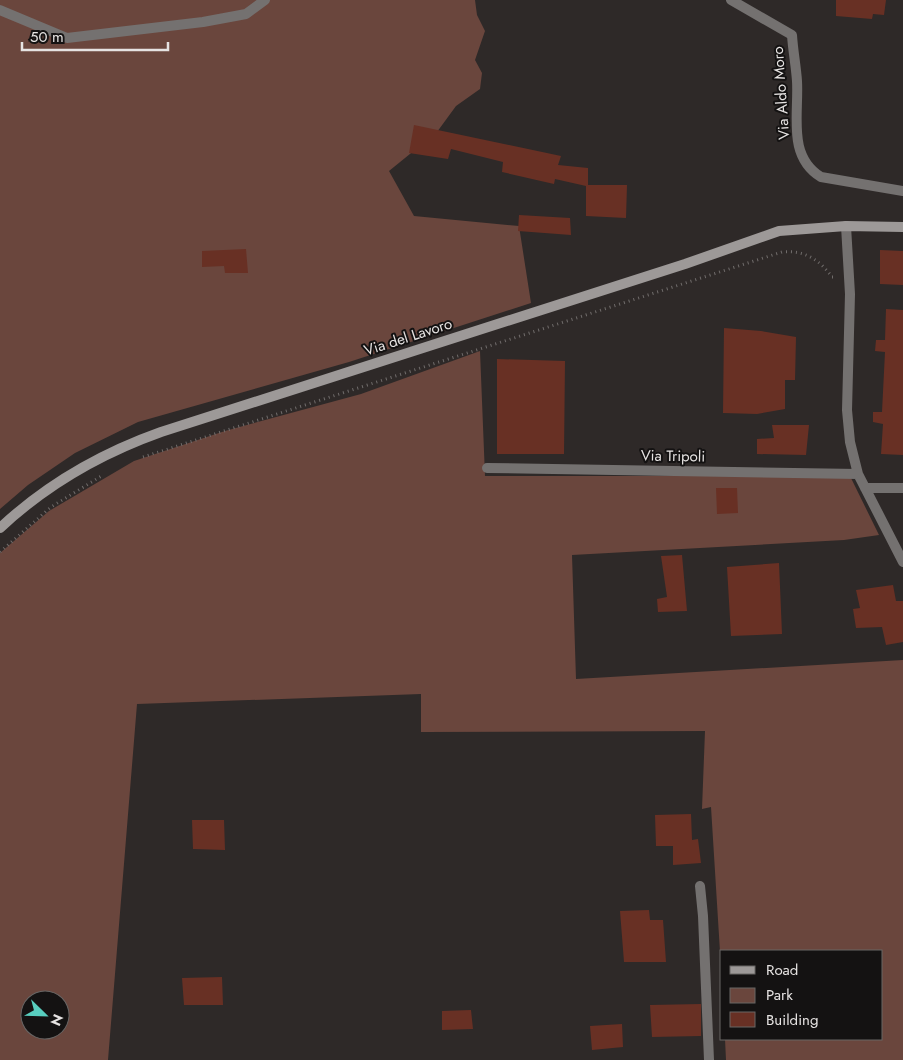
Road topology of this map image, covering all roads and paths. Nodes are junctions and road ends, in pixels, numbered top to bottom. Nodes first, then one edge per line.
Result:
1 (265, 0) edge
2 (731, 0) edge
3 (0, 10) edge
4 (903, 191) edge
5 (846, 226) junction
6 (903, 228) edge
7 (837, 277) dead end
8 (139, 458) dead end
9 (486, 468) dead end
10 (108, 473) dead end
11 (858, 474) junction
12 (865, 488) junction
13 (903, 488) edge
14 (0, 528) edge
15 (0, 552) edge
16 (903, 562) edge
17 (700, 886) dead end
18 (709, 1060) edge

1 - 3 street
2 - 4 street, Via Aldo Moro
5 - 6 street
5 - 11 street
5 - 14 street, Via del Lavoro
7 - 8 path
9 - 11 street, Via Tripoli
10 - 15 path
11 - 12 street
12 - 13 street
12 - 16 street
17 - 18 street

